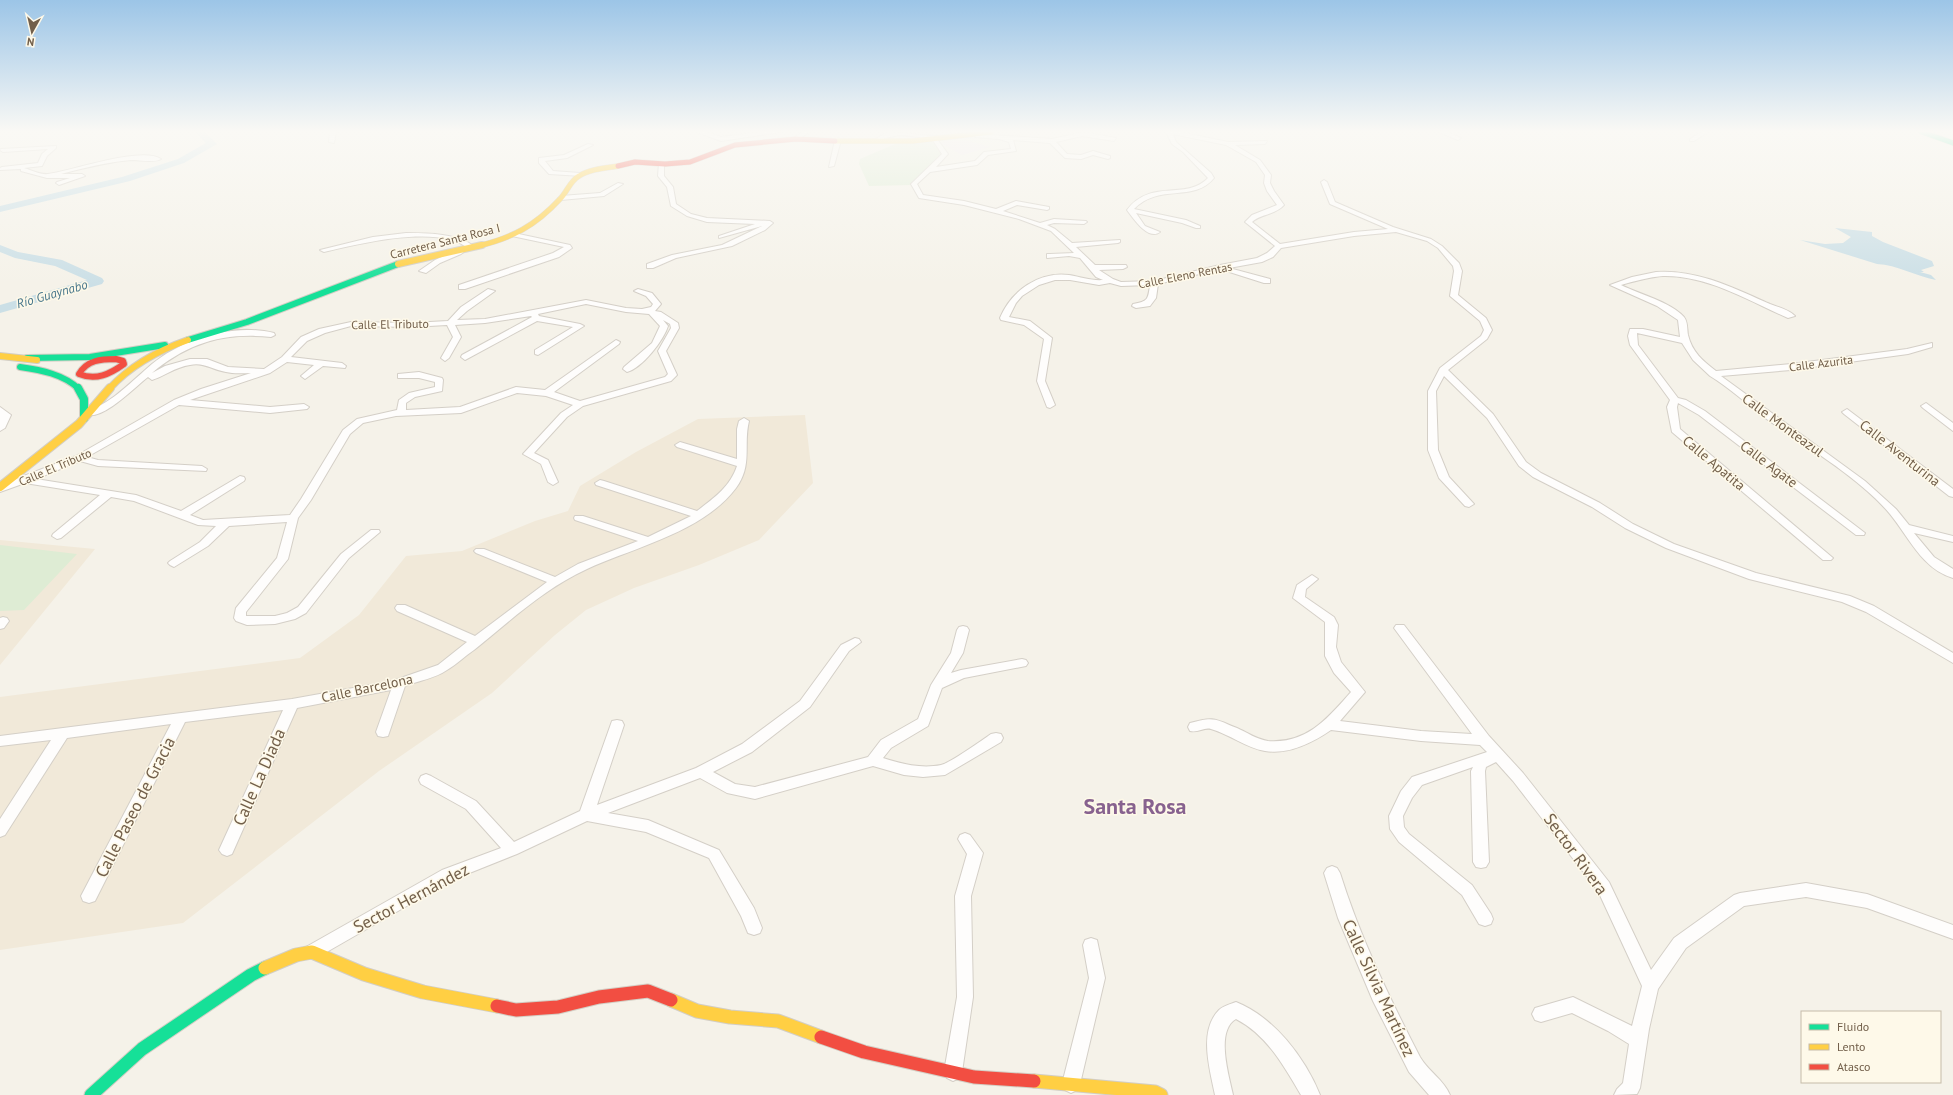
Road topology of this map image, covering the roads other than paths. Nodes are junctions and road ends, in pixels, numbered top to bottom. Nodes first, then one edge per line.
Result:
1 (572, 183) edge
2 (667, 183) edge
3 (915, 183) edge
4 (1206, 183) edge
5 (1267, 183) edge
6 (1325, 183) edge
7 (620, 184) dead end
8 (561, 198) junction
9 (1047, 208) dead end
10 (1130, 210) junction
11 (998, 212) junction
12 (769, 222) junction
13 (1084, 222) dead end
14 (1040, 225) junction
15 (1198, 226) dead end
16 (1400, 231) junction
17 (1157, 232) dead end
18 (514, 235) junction
19 (721, 237) dead end
20 (1118, 241) dead end
21 (1071, 245) junction
22 (1279, 246) junction
23 (466, 249) junction
24 (324, 250) dead end
25 (1050, 256) dead end
26 (1083, 256) junction
27 (650, 266) dead end
28 (1220, 267) junction
29 (423, 271) dead end
30 (1110, 281) junction
31 (1267, 281) dead end
32 (1154, 283) junction
33 (462, 287) dead end
34 (492, 291) dead end
35 (638, 291) dead end
36 (1136, 306) dead end
37 (647, 312) junction
38 (535, 316) junction
39 (1791, 316) dead end
40 (450, 323) junction
41 (271, 335) dead end
42 (1686, 341) junction
43 (616, 342) dead end
44 (178, 343) junction
45 (1929, 345) dead end
46 (538, 352) dead end
47 (0, 356) edge
48 (27, 358) junction
49 (446, 358) dead end
50 (465, 358) dead end
51 (113, 359) junction
52 (285, 359) junction
53 (100, 361) junction
54 (322, 363) junction
55 (0, 364) edge
56 (15, 366) junction
57 (342, 366) dead end
58 (627, 369) dead end
59 (117, 370) junction
60 (1443, 370) junction
61 (267, 371) junction
62 (75, 372) junction
63 (1713, 374) junction
64 (305, 376) dead end
65 (401, 376) dead end
66 (91, 385) dead end
67 (133, 385) junction
68 (547, 393) junction
69 (90, 395) dead end
70 (1675, 400) junction
71 (177, 402) junction
72 (580, 404) junction
73 (1050, 405) dead end
74 (1926, 406) dead end
75 (304, 407) dead end
76 (0, 410) edge
77 (1847, 412) dead end
78 (401, 413) junction
79 (88, 415) junction
80 (744, 421) dead end
81 (0, 428) edge
82 (1953, 428) edge
83 (680, 446) dead end
84 (79, 458) junction
85 (742, 464) junction
86 (202, 469) dead end
87 (5, 479) edge
88 (240, 479) dead end
89 (25, 480) junction
90 (553, 482) dead end
91 (600, 483) dead end
92 (0, 488) edge
93 (108, 494) junction
94 (1953, 494) edge
95 (1469, 504) dead end
96 (700, 514) junction
97 (181, 516) junction
98 (293, 518) junction
99 (579, 518) dead end
100 (226, 524) junction
101 (1907, 528) junction
102 (375, 532) dead end
103 (1860, 533) dead end
104 (57, 536) dead end
105 (1953, 539) edge
106 (648, 541) junction
107 (480, 551) dead end
108 (1827, 558) dead end
109 (174, 563) dead end
110 (1953, 574) edge
111 (1312, 579) dead end
112 (556, 582) junction
113 (401, 608) dead end
114 (1400, 628) dead end
115 (963, 630) dead end
116 (476, 641) junction
117 (855, 642) dead end
118 (1953, 659) edge
119 (1022, 664) dead end
120 (399, 684) junction
121 (937, 685) junction
122 (292, 704) junction
123 (180, 719) junction
124 (618, 725) dead end
125 (1329, 725) junction
126 (1195, 726) dead end
127 (383, 732) dead end
128 (62, 734) junction
129 (996, 738) dead end
130 (1484, 740) junction
131 (0, 741) edge
132 (1496, 754) junction
133 (873, 761) junction
134 (701, 772) junction
135 (426, 780) dead end
136 (586, 815) junction
137 (0, 832) edge
138 (966, 839) dead end
139 (227, 850) dead end
140 (512, 850) junction
141 (1481, 862) dead end
142 (1332, 873) dead end
143 (89, 896) dead end
144 (1485, 919) dead end
145 (754, 928) dead end
146 (1953, 932) edge
147 (1091, 945) dead end
148 (312, 952) junction
149 (1650, 986) junction
150 (1541, 1014) dead end
151 (1638, 1040) junction
152 (953, 1072) junction
153 (1071, 1084) junction
154 (91, 1095) edge
155 (1162, 1095) edge
156 (1224, 1095) edge
157 (1311, 1095) edge
158 (1441, 1095) edge
159 (1623, 1095) edge

1 - 8 street, Carretera Santa Rosa I
2 - 12 street
3 - 11 street, Calle Eleno Rentas
4 - 10 street
5 - 22 street
6 - 16 street
7 - 8 street
8 - 18 street, Carretera Santa Rosa I
9 - 11 street
10 - 15 street
10 - 17 street
11 - 14 street, Calle Eleno Rentas
12 - 19 street
12 - 27 street
13 - 14 street
14 - 21 street, Calle Eleno Rentas
16 - 22 street, Calle Eleno Rentas
16 - 60 street
18 - 23 street, Carretera Santa Rosa I
18 - 33 street
20 - 21 street
21 - 26 street, Calle Eleno Rentas
22 - 28 street, Calle Eleno Rentas
23 - 24 street
23 - 29 street
23 - 44 street, Carretera Santa Rosa I
25 - 26 street
26 - 30 street, Calle Eleno Rentas
28 - 31 street
28 - 32 street, Calle Eleno Rentas
30 - 32 street, Calle Eleno Rentas
30 - 73 street
32 - 36 street
34 - 40 street
35 - 37 street
37 - 38 street, Calle El Tributo
37 - 58 street
37 - 72 street, Calle El Tributo
38 - 40 street, Calle El Tributo
38 - 46 street
38 - 50 street
39 - 42 street, Calle Monteazul
40 - 49 street
40 - 52 street, Calle El Tributo
41 - 67 street
42 - 63 street, Calle Monteazul
42 - 70 street
43 - 68 street
44 - 48 street
44 - 51 street
44 - 59 street
44 - 79 street, Carretera Santa Rosa I
45 - 63 street, Calle Azurita
47 - 48 street
48 - 53 street
51 - 53 street
51 - 59 street
52 - 54 street
52 - 61 street, Calle El Tributo
53 - 62 street
54 - 57 street
54 - 64 street
55 - 56 street
56 - 62 street
56 - 79 street
59 - 62 street
59 - 79 street, Carretera Santa Rosa I
60 - 95 street
60 - 118 street
61 - 67 street
61 - 71 street, Calle El Tributo
62 - 66 street
63 - 101 street, Calle Monteazul
65 - 78 street
67 - 79 street
68 - 72 street
68 - 78 street
69 - 79 street
70 - 103 street, Calle Agate
70 - 108 street, Calle Apatita
71 - 75 street
71 - 84 street, Calle El Tributo
72 - 90 street, Calle El Tributo
74 - 82 street
76 - 81 street
77 - 94 street, Calle Aventurina
78 - 98 street
79 - 87 street, Carretera Santa Rosa I
80 - 85 street, Calle Barcelona
83 - 85 street
84 - 86 street
84 - 89 street, Calle El Tributo
85 - 96 street, Calle Barcelona
87 - 92 street, Carretera Santa Rosa I
88 - 97 street
89 - 92 street, Calle El Tributo
89 - 93 street
91 - 96 street
93 - 97 street
93 - 104 street
96 - 106 street, Calle Barcelona
97 - 100 street
98 - 100 street
98 - 102 street
99 - 106 street
100 - 109 street
101 - 105 street
101 - 110 street, Calle Monteazul
106 - 112 street, Calle Barcelona
107 - 112 street
111 - 125 street
112 - 116 street, Calle Barcelona
113 - 116 street
114 - 130 street, Sector Rivera
115 - 121 street
116 - 120 street, Calle Barcelona
117 - 134 street, Sector Hernández
119 - 121 street
120 - 122 street, Calle Barcelona
120 - 127 street
121 - 133 street
122 - 123 street, Calle Barcelona
122 - 139 street, Calle La Diada
123 - 128 street, Calle Barcelona
123 - 143 street, Calle Paseo de Gracia
124 - 136 street
125 - 126 street
125 - 130 street
128 - 131 street, Calle Barcelona
128 - 137 street
129 - 133 street
130 - 132 street, Sector Rivera
132 - 141 street
132 - 144 street
132 - 149 street, Sector Rivera
133 - 134 street
134 - 136 street, Sector Hernández
135 - 140 street
136 - 140 street, Sector Hernández
136 - 145 street
138 - 152 street
140 - 148 street, Sector Hernández
142 - 158 street, Calle Silvia Martínez
146 - 149 street
147 - 153 street
148 - 152 street
148 - 154 street
149 - 151 street
150 - 151 street
151 - 159 street
152 - 153 street
153 - 155 street
156 - 157 street

